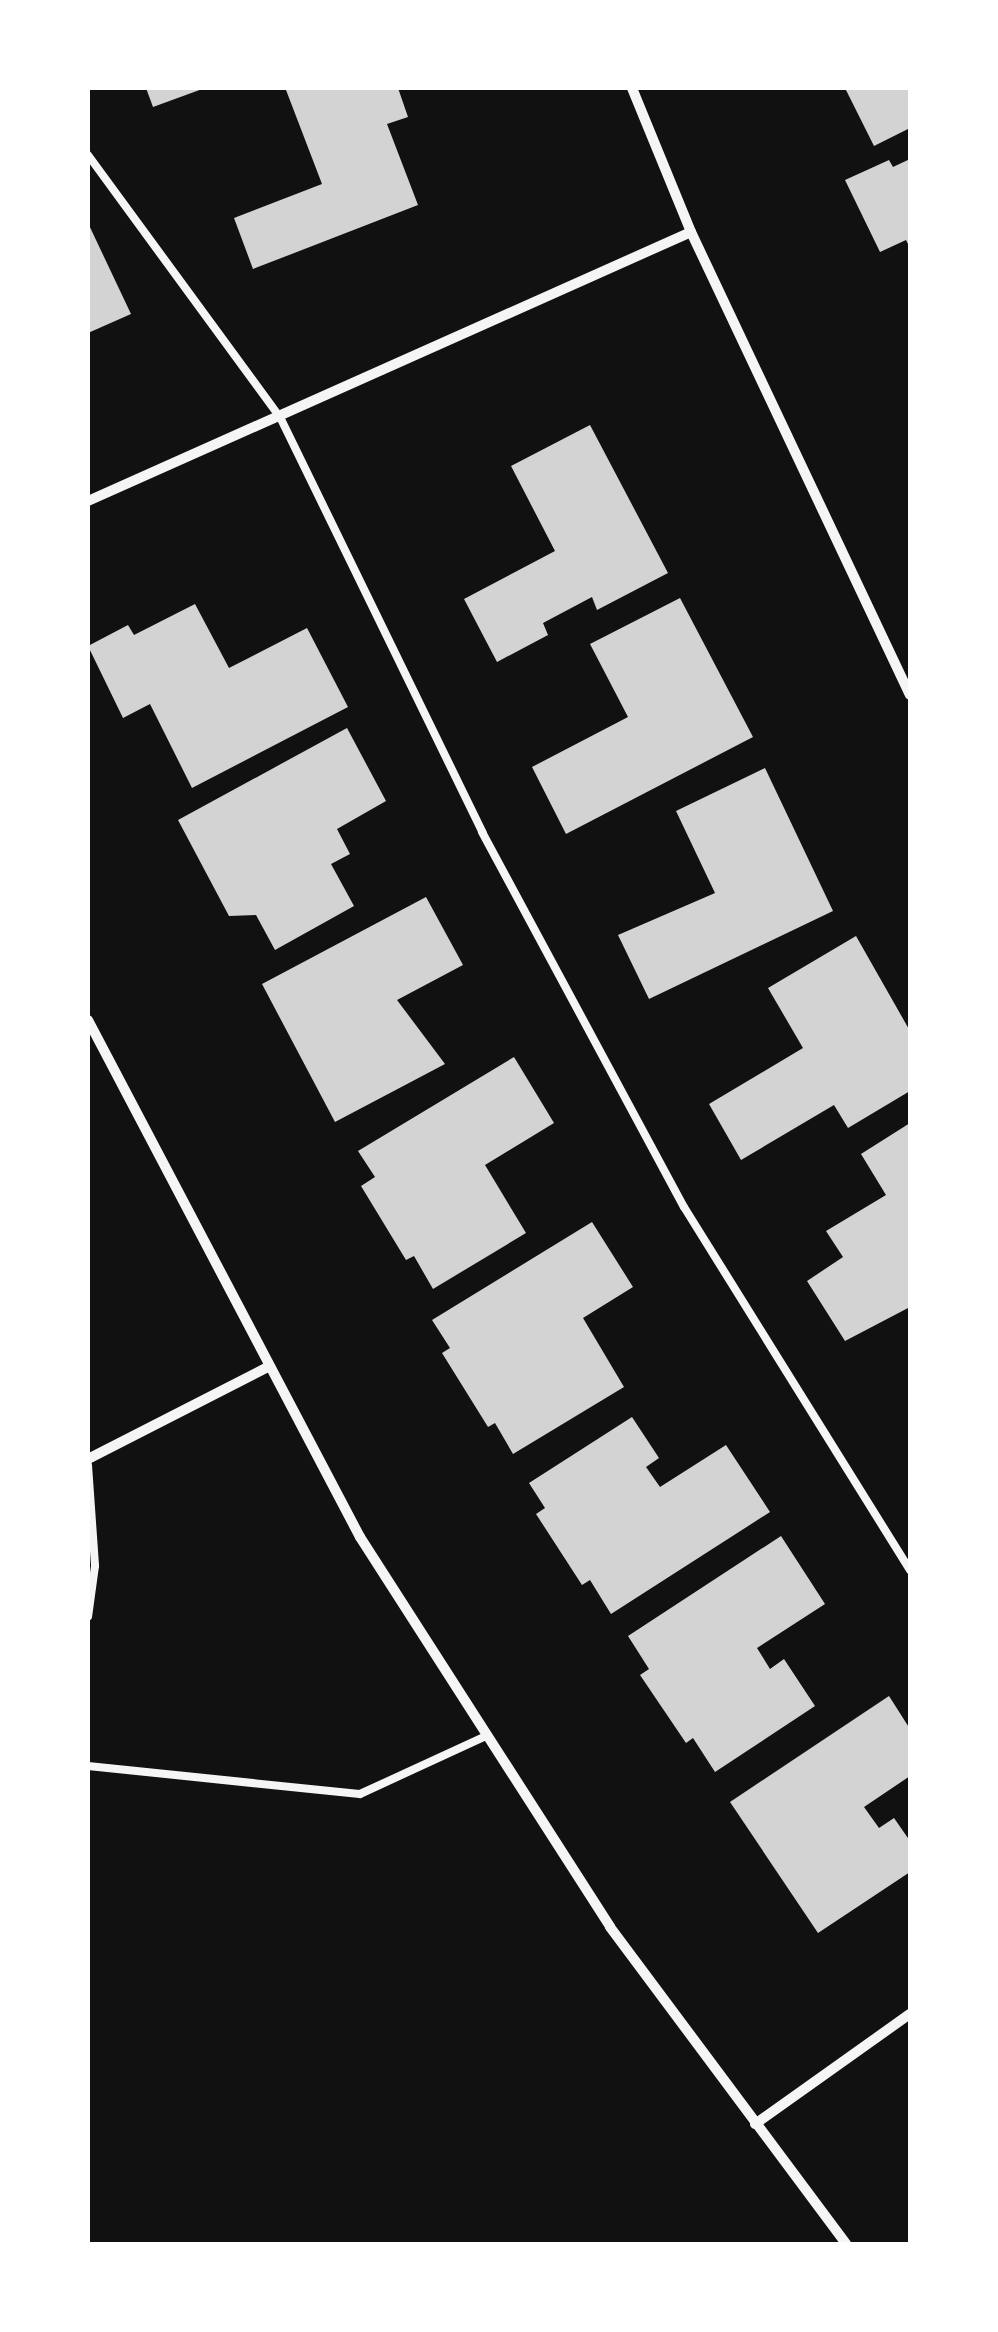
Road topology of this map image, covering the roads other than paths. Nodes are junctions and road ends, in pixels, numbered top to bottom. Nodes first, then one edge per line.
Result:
1 (632, 88) edge
2 (88, 154) edge
3 (691, 232) junction
4 (280, 416) junction
5 (88, 501) edge
6 (910, 695) edge
7 (88, 1020) edge
8 (268, 1367) junction
9 (88, 1462) edge
10 (910, 1570) edge
11 (88, 1617) edge
12 (484, 1737) junction
13 (88, 1766) edge
14 (910, 2014) edge
15 (754, 2124) junction
16 (846, 2244) edge

1 - 3 street
2 - 4 lane
3 - 4 street
3 - 6 street
4 - 5 street
4 - 10 lane
7 - 8 street
8 - 9 street
8 - 12 street
9 - 11 lane
12 - 13 lane
12 - 15 street
14 - 15 street
15 - 16 street

